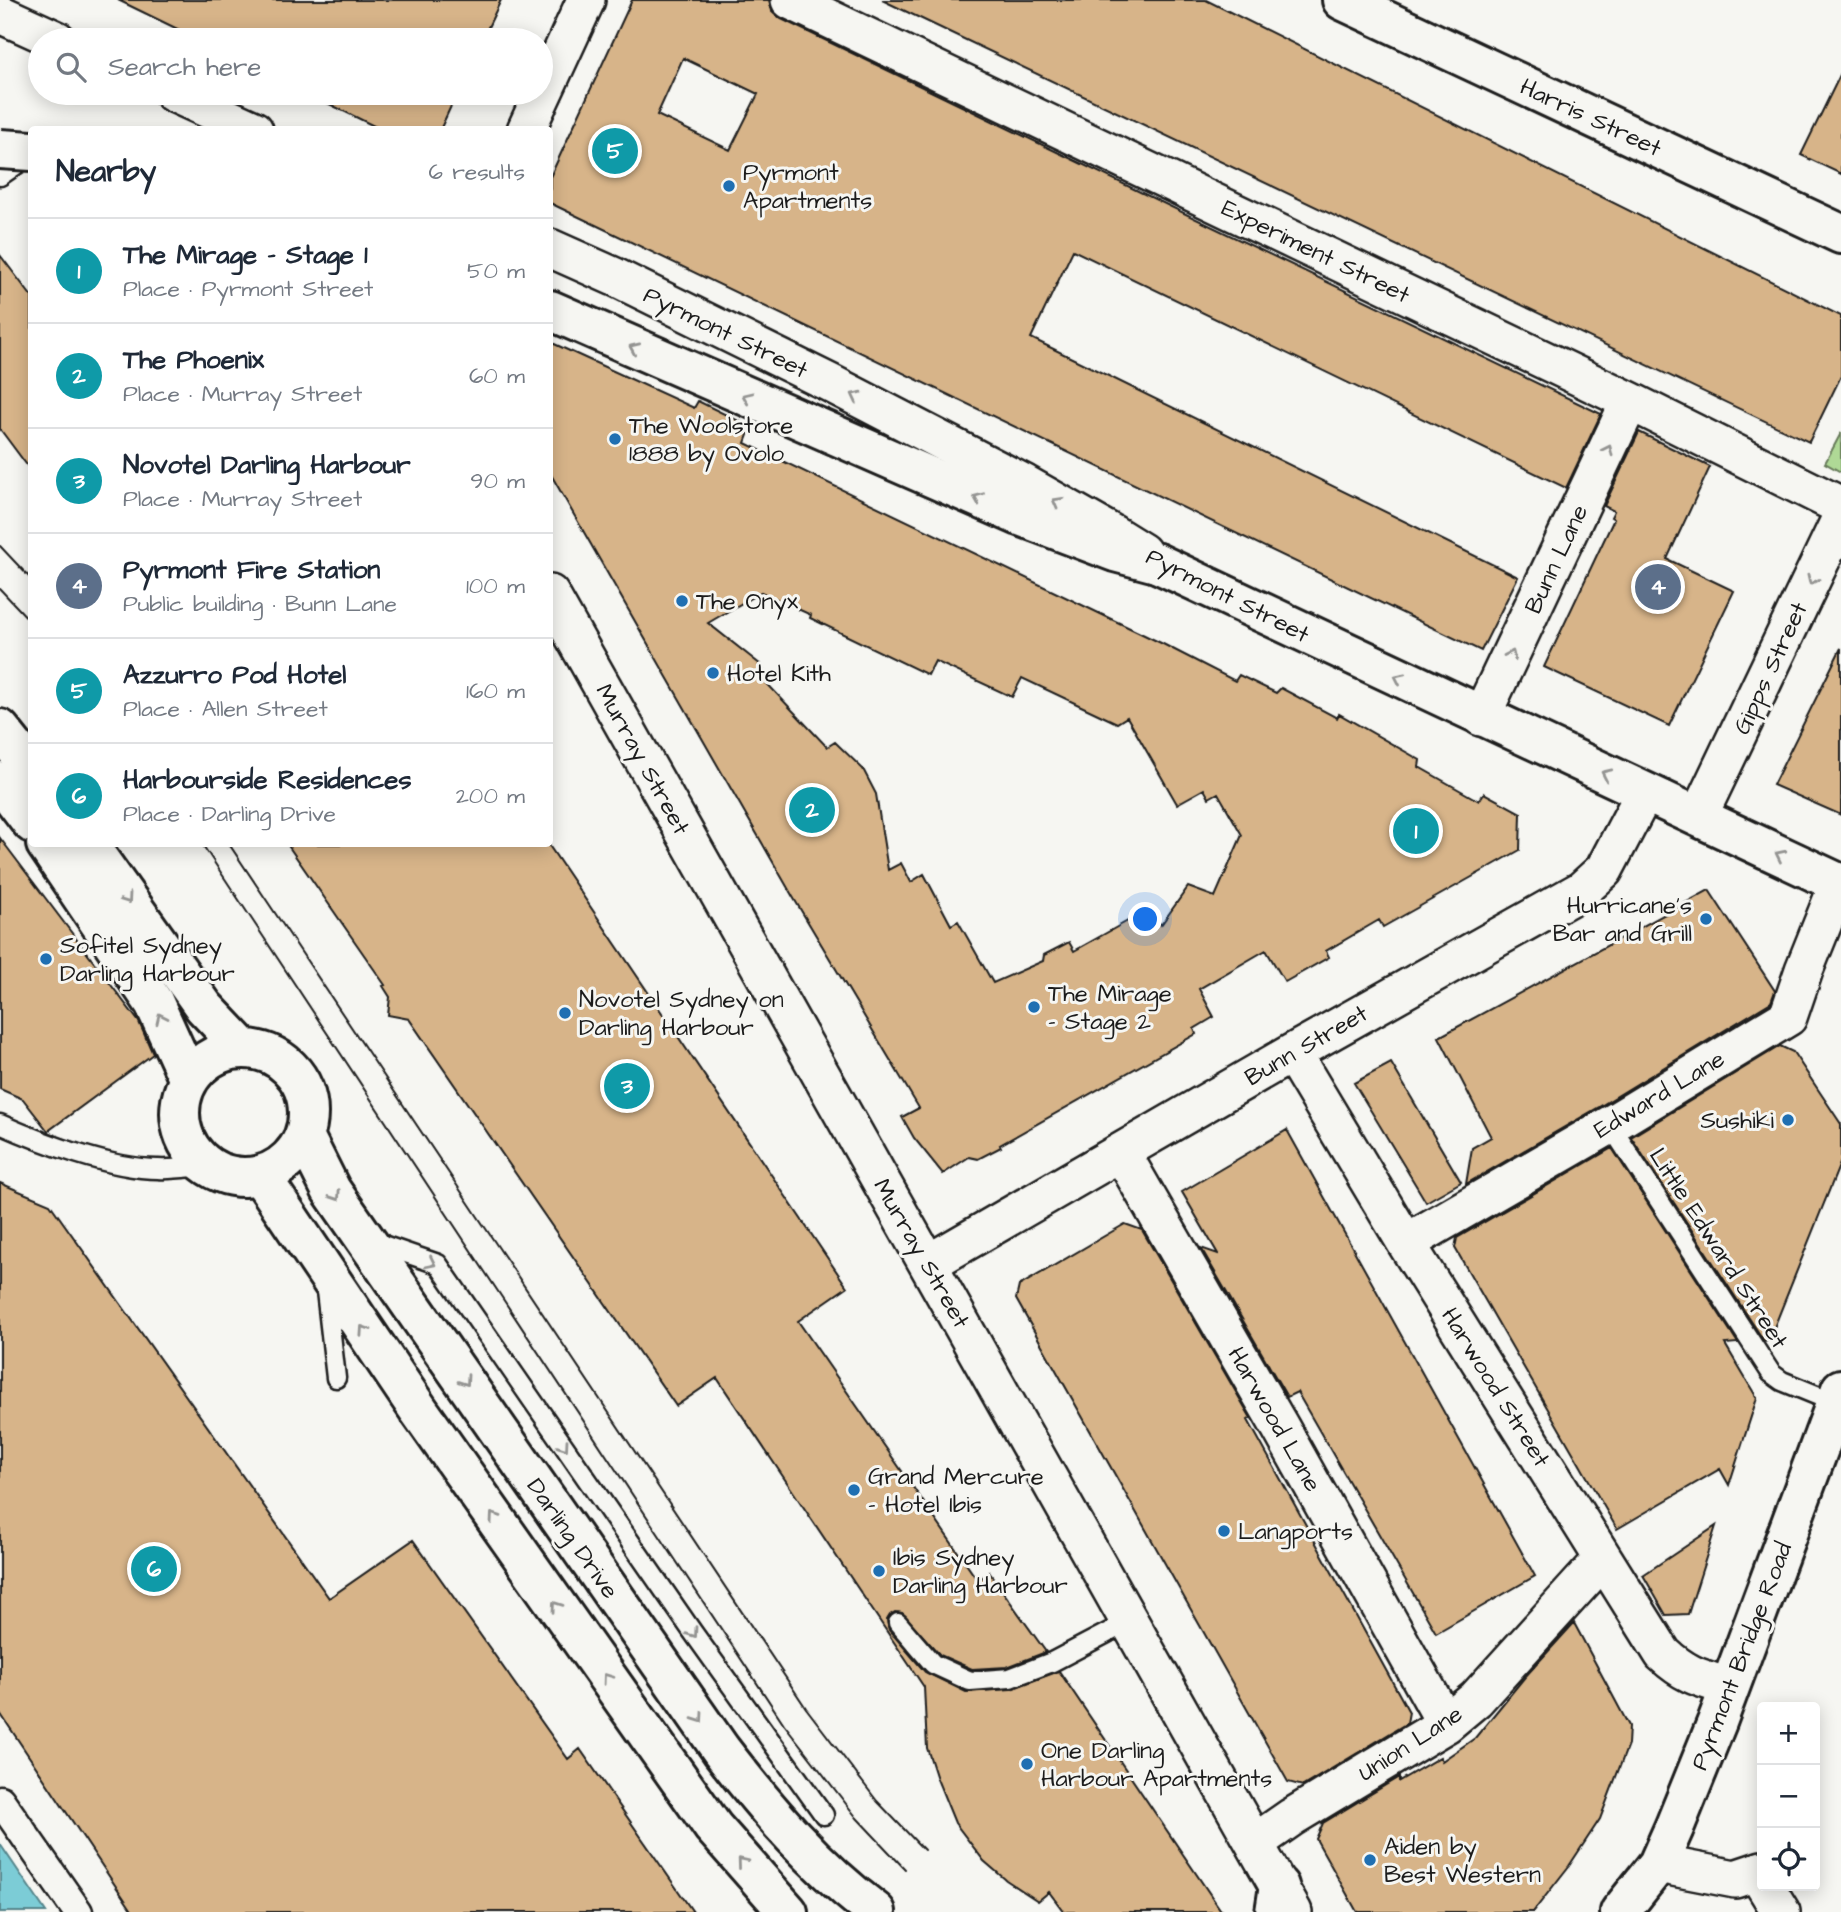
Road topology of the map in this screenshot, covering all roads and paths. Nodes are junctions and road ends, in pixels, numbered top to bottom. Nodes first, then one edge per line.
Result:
1 (586, 0) edge
2 (790, 0) edge
3 (1342, 0) edge
4 (0, 14) edge
5 (31, 28) edge
6 (553, 72) edge
7 (199, 105) edge
8 (538, 105) edge
9 (245, 126) edge
10 (528, 126) edge
11 (0, 148) edge
12 (28, 153) edge
13 (28, 155) edge
14 (0, 176) edge
15 (1841, 234) edge
16 (553, 249) edge
17 (553, 311) edge
18 (1630, 401) junction
19 (1841, 506) edge
20 (1841, 518) edge
21 (1157, 563) junction
22 (553, 611) edge
23 (1481, 717) junction
24 (0, 729) edge
25 (28, 764) edge
26 (0, 781) edge
27 (1645, 792) junction
28 (1698, 817) junction
29 (28, 818) edge
30 (48, 847) edge
31 (90, 847) edge
32 (1840, 884) edge
33 (243, 1048) junction
34 (1292, 1052) junction
35 (189, 1080) junction
36 (0, 1124) edge
37 (1610, 1125) junction
38 (304, 1136) junction
39 (1121, 1152) junction
40 (207, 1166) junction
41 (260, 1175) junction
42 (367, 1240) junction
43 (1406, 1243) junction
44 (929, 1263) junction
45 (323, 1269) junction
46 (336, 1378) dead end
47 (1839, 1396) edge
48 (1602, 1559) junction
49 (1130, 1621) junction
50 (898, 1623) dead end
51 (1730, 1687) junction
52 (1446, 1724) junction
53 (0, 1800) edge
54 (824, 1815) dead end
55 (1255, 1842) junction
56 (1658, 1864) junction
57 (1757, 1886) edge
58 (1282, 1903) edge
59 (78, 1912) edge
60 (788, 1912) edge
61 (876, 1912) edge
62 (1620, 1912) edge

1 - 6 street
2 - 18 street, Experiment Street
3 - 15 main road, Harris Street
4 - 5 street
7 - 9 street
8 - 10 street
11 - 12 main road, bridge
13 - 14 lane
21 -> 16 street, Pyrmont Street
21 -> 17 main road
18 - 19 street, Experiment Street
23 -> 18 street, Bunn Lane
20 -> 28 street, Gipps Street
23 -> 21 main road, Pyrmont Street
22 - 44 street, Murray Street
27 -> 23 main road, Pyrmont Street
24 - 25 main road
26 - 29 main road
27 - 28 main road, Pyrmont Street
27 - 34 street, Bunn Street
32 -> 28 main road, Pyrmont Street
35 -> 30 main road
31 -> 33 main road
32 - 37 street, Edward Lane
33 - 35 main road
33 - 38 main road
34 - 39 street, Bunn Street
34 - 43 street, Harwood Street
35 - 40 main road
36 - 40 lane
37 - 43 street, Edward Lane
37 - 47 lane, Little Edward Street
38 - 41 main road
38 -> 42 main road, Darling Drive
39 - 44 street, Bunn Street
39 - 52 street, Harwood Lane
40 - 41 main road
41 - 45 main road
42 -> 54 lane
42 -> 61 main road, Darling Drive
43 - 48 street, Harwood Street
44 - 49 street, Murray Street
45 - 46 lane
60 -> 45 main road
47 - 51 main road, Pyrmont Bridge Road
48 - 51 street, Harwood Street
48 - 52 street, Union Lane
49 - 50 lane
49 - 55 street, Murray Street
51 - 56 main road, Pyrmont Bridge Road
52 - 55 street, Union Lane
53 - 59 street
55 - 58 street, Murray Street
56 - 57 street
56 - 62 main road, Pyrmont Bridge Road

